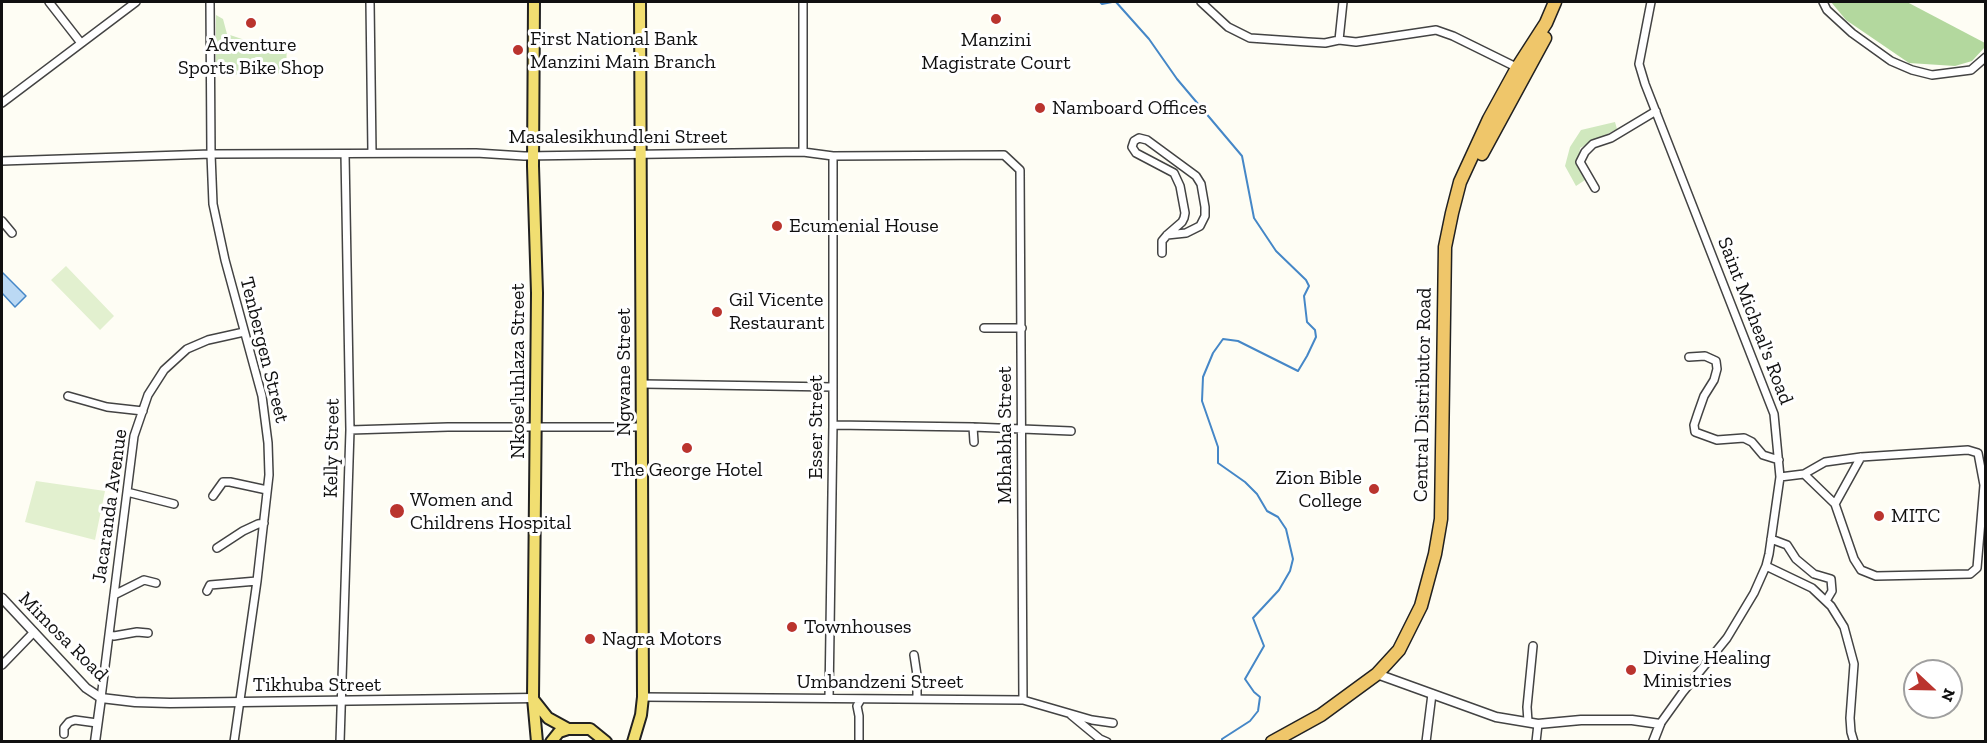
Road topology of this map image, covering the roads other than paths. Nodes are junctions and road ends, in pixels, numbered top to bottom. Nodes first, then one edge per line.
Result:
1 (49, 2) edge
2 (136, 2) edge
3 (210, 2) edge
4 (370, 2) edge
5 (534, 2) edge
6 (640, 2) edge
7 (803, 2) edge
8 (1201, 2) edge
9 (1343, 2) edge
10 (1555, 2) edge
11 (1562, 2) edge
12 (1651, 2) edge
13 (1823, 2) edge
14 (1339, 40) junction
15 (81, 43) junction
16 (1986, 57) edge
17 (1522, 70) junction
18 (2, 104) edge
19 (1656, 111) junction
20 (803, 152) junction
21 (372, 153) junction
22 (211, 154) junction
23 (345, 154) junction
24 (641, 154) junction
25 (534, 155) junction
26 (833, 156) junction
27 (2, 161) edge
28 (1020, 170) joint
29 (1595, 188) dead end
30 (2, 221) edge
31 (12, 233) dead end
32 (1167, 235) junction
33 (1162, 253) dead end
34 (984, 328) dead end
35 (1022, 328) junction
36 (244, 332) junction
37 (1689, 357) dead end
38 (643, 384) junction
39 (833, 387) junction
40 (68, 396) dead end
41 (143, 411) junction
42 (833, 425) junction
43 (536, 427) junction
44 (642, 427) junction
45 (973, 427) junction
46 (1021, 429) junction
47 (350, 430) junction
48 (1071, 431) dead end
49 (974, 442) dead end
50 (1861, 457) junction
51 (1779, 460) junction
52 (1804, 474) junction
53 (1780, 477) junction
54 (267, 490) junction
55 (127, 492) junction
56 (213, 496) dead end
57 (174, 504) dead end
58 (1835, 504) junction
59 (264, 523) junction
60 (1771, 539) junction
61 (217, 548) dead end
62 (1766, 566) junction
63 (257, 581) junction
64 (156, 584) dead end
65 (207, 591) dead end
66 (114, 595) junction
67 (2, 598) edge
68 (1826, 601) junction
69 (34, 632) junction
70 (148, 633) dead end
71 (109, 635) junction
72 (1533, 646) dead end
73 (914, 655) dead end
74 (2, 666) edge
75 (1381, 676) junction
76 (1432, 694) junction
77 (643, 697) junction
78 (101, 698) junction
79 (533, 698) junction
80 (829, 698) junction
81 (861, 699) junction
82 (917, 699) junction
83 (1023, 700) junction
84 (239, 701) junction
85 (341, 702) junction
86 (1068, 713) junction
87 (1528, 722) junction
88 (98, 723) junction
89 (1113, 723) dead end
90 (1538, 724) junction
91 (1660, 724) junction
92 (568, 729) junction
93 (860, 733) junction
94 (64, 734) dead end
95 (1101, 740) edge
96 (95, 741) edge
97 (234, 741) edge
98 (340, 741) edge
99 (537, 741) edge
100 (551, 741) edge
101 (606, 741) edge
102 (633, 741) edge
103 (859, 741) edge
104 (864, 741) edge
105 (1272, 741) edge
106 (1287, 741) edge
107 (1426, 741) edge
108 (1536, 741) edge
109 (1653, 741) edge
110 (1854, 741) edge

1 - 15 street
2 - 15 street
3 - 22 street, Tenbergen Street
4 - 21 street
5 - 25 main road, Nkose'luhlaza Street
6 - 24 main road, Ngwane Street
7 - 20 street
8 - 14 street
9 - 14 street
10 - 17 highway, Central Distributor Road
11 - 17 highway, Central Distributor Road
12 - 19 street, Saint Micheal's Road
13 - 16 street
14 - 17 street
15 - 18 street
17 - 75 highway, Central Distributor Road
19 - 29 street
19 - 51 street, Saint Micheal's Road
20 - 24 street, Masalesikhundleni Street
20 - 26 street, Masalesikhundleni Street
21 - 23 street, Masalesikhundleni Street
21 - 25 street, Masalesikhundleni Street
22 - 23 street, Masalesikhundleni Street
22 - 27 street, Masalesikhundleni Street
22 - 36 street, Tenbergen Street
23 - 47 street, Kelly Street
24 - 25 street, Masalesikhundleni Street
24 - 38 main road, Ngwane Street
25 - 43 main road, Nkose'luhlaza Street
26 - 28 street, Masalesikhundleni Street
26 - 39 street, Esser Street
28 - 35 street, Mbhabha Street
30 - 31 street
32 - 32 street
32 - 33 street
34 - 35 street
35 - 46 street, Mbhabha Street
36 - 41 street, Jacaranda Avenue
36 - 54 street, Tenbergen Street
37 - 51 street
38 - 39 street
38 - 44 main road, Ngwane Street
39 - 42 street, Esser Street
40 - 41 street
41 - 55 street, Jacaranda Avenue
42 - 45 street
42 - 80 street, Esser Street
43 - 44 street
43 - 47 street
43 - 79 main road, Nkose'luhlaza Street
44 - 77 main road, Ngwane Street
45 - 46 street
45 - 49 street
46 - 48 street
46 - 83 street, Mbhabha Street
47 - 85 street, Kelly Street
50 - 52 street
50 - 58 street
50 - 58 street
51 - 53 street, Saint Micheal's Road
52 - 53 street
52 - 58 street
53 - 60 street, Saint Micheal's Road
54 - 56 street
54 - 59 street, Tenbergen Street
55 - 57 street
55 - 66 street, Jacaranda Avenue
59 - 61 street
59 - 63 street, Tenbergen Street
60 - 62 street, Saint Micheal's Road
60 - 68 street
62 - 68 street
62 - 91 street, Saint Micheal's Road
63 - 65 street
63 - 84 street, Tenbergen Street
64 - 66 street
66 - 71 street, Jacaranda Avenue
67 - 69 street, Mimosa Road
68 - 110 street
69 - 74 street
69 - 78 street, Mimosa Road
70 - 71 street
71 - 78 street, Jacaranda Avenue
72 - 87 street
73 - 82 street
75 - 76 street
75 - 105 highway, Central Distributor Road
75 - 106 highway, Central Distributor Road
76 - 87 street
76 - 107 street
77 - 80 street, Umbandzeni Street
77 - 102 main road, Ngwane Street
78 - 84 street, Tikhuba Street
78 - 88 street, Jacaranda Avenue
79 - 85 street, Tikhuba Street
79 - 92 main road
79 - 99 main road, Nkose'luhlaza Street
80 - 81 street, Umbandzeni Street
81 - 82 street, Umbandzeni Street
81 - 93 street
82 - 83 street, Umbandzeni Street
83 - 86 street, Umbandzeni Street
84 - 85 street, Tikhuba Street
84 - 97 street, Tenbergen Street
85 - 98 street, Kelly Street
86 - 89 street, Umbandzeni Street
86 - 95 street
87 - 90 street
88 - 94 street
88 - 96 street, Jacaranda Avenue
90 - 91 street
90 - 108 street
91 - 109 street
92 - 100 main road
92 - 101 main road
93 - 103 street
93 - 104 street

